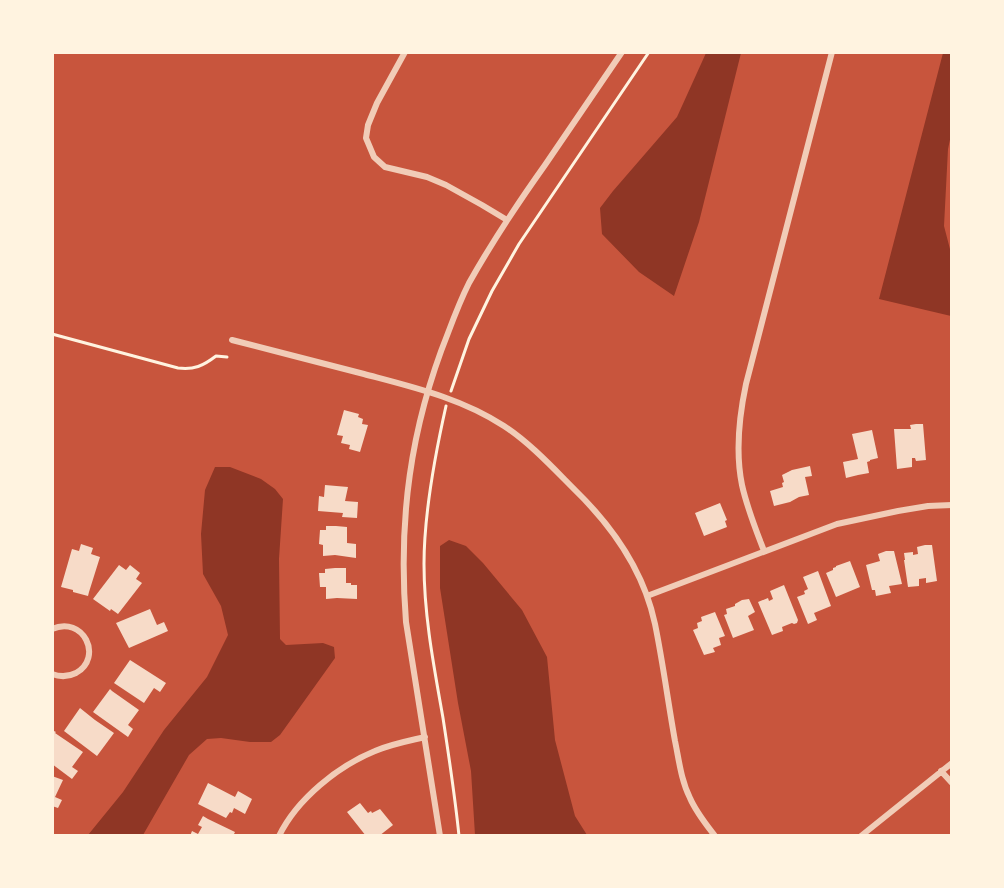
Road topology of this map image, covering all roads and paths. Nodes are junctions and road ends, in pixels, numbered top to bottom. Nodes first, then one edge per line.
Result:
1 (405, 52) edge
2 (622, 52) edge
3 (832, 52) edge
4 (507, 220) junction
5 (52, 334) edge
6 (232, 340) dead end
7 (227, 357) dead end
8 (428, 391) junction
9 (951, 505) edge
10 (764, 551) junction
11 (647, 596) junction
12 (52, 628) edge
13 (52, 674) edge
14 (425, 737) junction
15 (951, 763) edge
16 (941, 771) junction
17 (951, 783) edge
18 (279, 836) edge
19 (440, 836) edge
20 (715, 836) edge
21 (861, 836) edge

1 - 4 street
2 - 4 street
3 - 10 street
4 - 8 street
5 - 7 path
6 - 8 street
8 - 11 street
8 - 14 street
9 - 10 street
10 - 11 street
11 - 20 street
12 - 13 street
14 - 18 street
14 - 19 street
15 - 16 street
16 - 17 street
16 - 21 street

